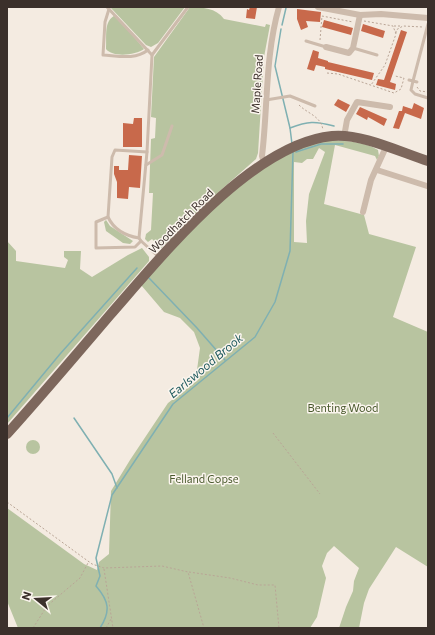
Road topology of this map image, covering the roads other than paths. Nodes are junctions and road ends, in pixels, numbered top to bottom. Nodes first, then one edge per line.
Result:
1 (188, 7) edge
2 (279, 7) edge
3 (318, 7) edge
4 (108, 8) edge
5 (381, 10) edge
6 (428, 18) edge
7 (359, 19) junction
8 (428, 26) edge
9 (306, 41) dead end
10 (326, 47) joint
11 (353, 48) junction
12 (148, 50) junction
13 (152, 55) junction
14 (377, 55) dead end
15 (411, 80) junction
16 (417, 82) dead end
17 (428, 98) edge
18 (266, 100) junction
19 (315, 106) dead end
20 (390, 107) dead end
21 (172, 126) dead end
22 (344, 137) junction
23 (386, 147) junction
24 (147, 152) junction
25 (428, 161) edge
26 (264, 163) junction
27 (146, 165) junction
28 (377, 170) junction
29 (427, 186) dead end
30 (363, 212) dead end
31 (108, 217) junction
32 (140, 239) junction
33 (160, 259) junction
34 (7, 434) edge

1 - 13 lane
2 - 18 street, Maple Road
3 - 7 street
4 - 12 lane
4 - 12 lane
5 - 6 street
5 - 7 street
7 - 11 street
8 - 15 lane
9 - 10 lane
10 - 11 street
11 - 14 lane
12 - 13 lane
13 - 24 lane
15 - 16 lane
15 - 17 lane
18 - 19 lane
18 - 26 street, Maple Road
20 - 22 street
21 - 27 lane
22 - 23 main road, Woodhatch Road
22 - 26 main road, Woodhatch Road
23 - 25 main road, Woodhatch Road
23 - 28 street
24 - 27 lane
24 - 31 lane
26 - 33 main road, Woodhatch Road
27 - 32 lane
28 - 29 street
28 - 30 street
31 - 32 lane
31 - 32 lane
32 - 33 lane
33 - 34 main road, Woodhatch Road

